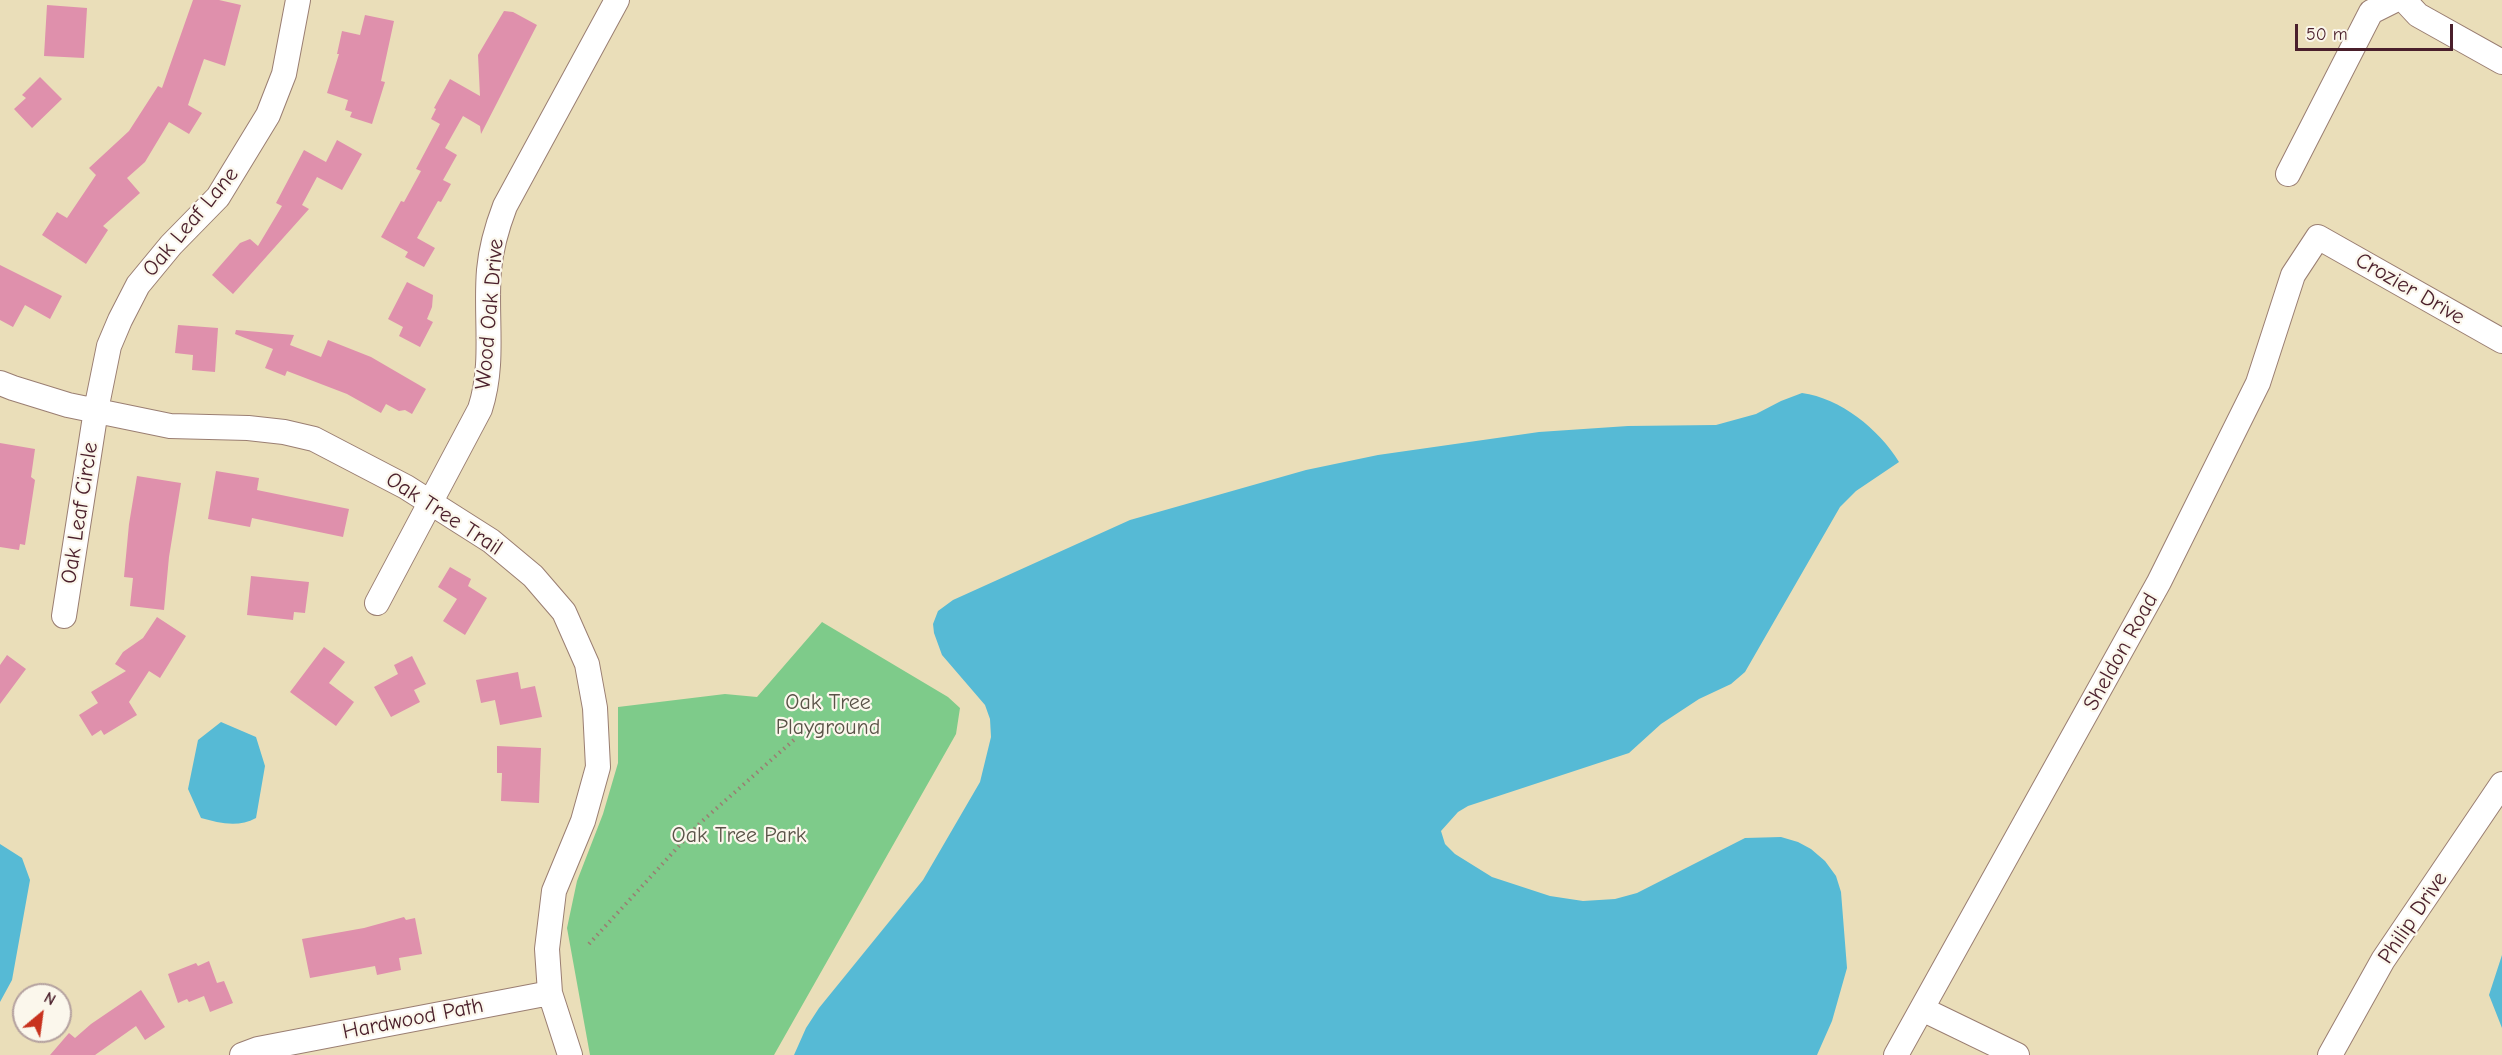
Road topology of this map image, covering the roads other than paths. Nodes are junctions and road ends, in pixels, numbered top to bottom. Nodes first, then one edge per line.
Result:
1 (298, 0) edge
2 (617, 0) edge
3 (2395, 0) edge
4 (2404, 0) edge
5 (2502, 62) edge
6 (2288, 174) dead end
7 (2318, 237) joint
8 (2502, 340) edge
9 (0, 382) edge
10 (96, 410) junction
11 (430, 502) junction
12 (377, 603) dead end
13 (64, 615) dead end
14 (2502, 784) edge
15 (550, 993) junction
16 (1922, 1009) junction
17 (242, 1055) edge
18 (570, 1055) edge
19 (1896, 1055) edge
20 (2017, 1055) edge
21 (2330, 1055) edge

1 - 10 street, Oak Leaf Lane
2 - 11 street, Wood Oak Drive
3 - 6 street
4 - 5 street
7 - 8 street, Crozier Drive
7 - 16 street, Sheldon Road
9 - 10 street, Oak Tree Trail
10 - 11 street, Oak Tree Trail
10 - 13 street, Oak Leaf Circle
11 - 12 street, Wood Oak Drive
11 - 15 street, Oak Tree Trail
14 - 21 street, Philip Drive
15 - 17 street, Hardwood Path
15 - 18 street, Oak Tree Trail
16 - 19 street, Sheldon Road
16 - 20 street

